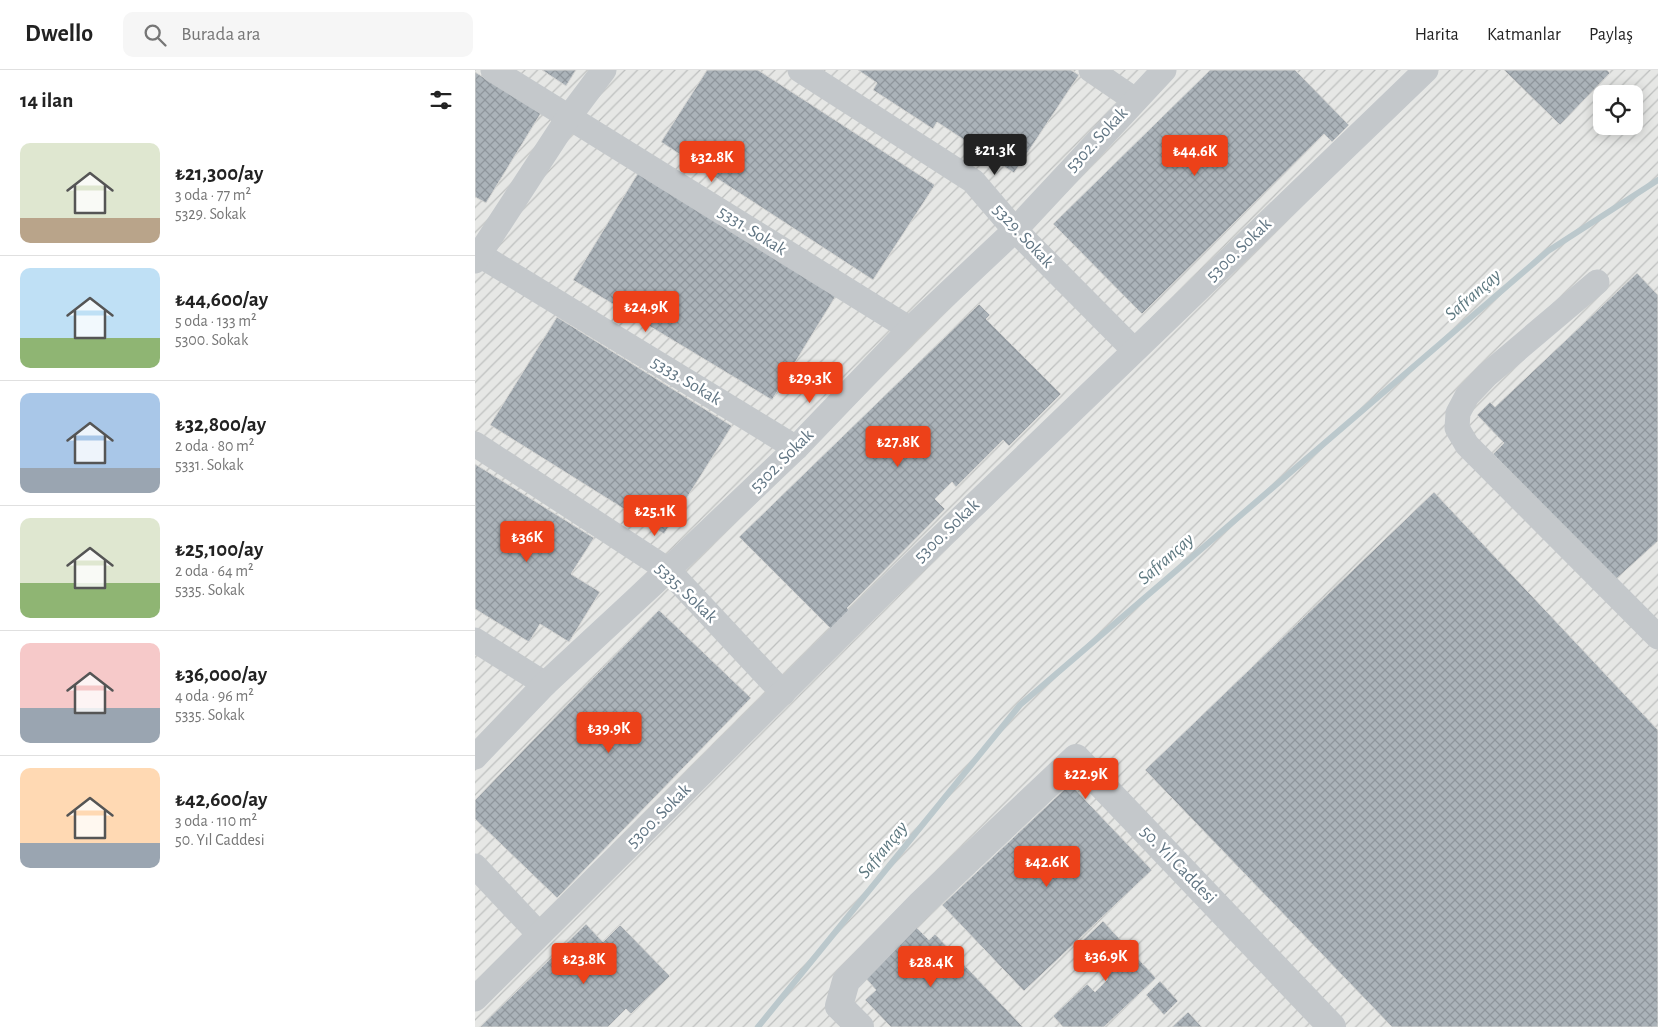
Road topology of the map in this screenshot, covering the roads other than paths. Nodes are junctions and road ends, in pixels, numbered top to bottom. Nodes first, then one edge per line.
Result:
1 (493, 70) edge
2 (604, 70) edge
3 (800, 70) edge
4 (1091, 70) edge
5 (1164, 70) edge
6 (1418, 73) edge
7 (1135, 100) junction
8 (569, 118) junction
9 (1015, 230) junction
10 (476, 256) edge
11 (1597, 282) dead end
12 (910, 329) junction
13 (1134, 350) junction
14 (475, 444) edge
15 (796, 448) junction
16 (668, 570) junction
17 (1658, 637) edge
18 (475, 640) edge
19 (545, 684) junction
20 (783, 693) junction
21 (475, 757) edge
22 (475, 866) edge
23 (539, 934) junction
24 (475, 999) edge
25 (861, 1027) edge
26 (1332, 1027) edge

1 - 8 street, 5331. Sokak
2 - 8 street
3 - 9 street, 5329. Sokak
4 - 7 street
5 - 7 street, 5302. Sokak
6 - 13 street, 5300. Sokak
7 - 9 street, 5302. Sokak
8 - 10 street
8 - 12 street, 5331. Sokak
9 - 12 street, 5302. Sokak
9 - 13 street, 5329. Sokak
10 - 15 street, 5333. Sokak
11 - 17 street
12 - 15 street, 5302. Sokak
13 - 20 street, 5300. Sokak
14 - 16 street, 5335. Sokak
15 - 16 street, 5302. Sokak
16 - 19 street, 5302. Sokak
16 - 20 street, 5335. Sokak
18 - 19 street
19 - 21 street, 5302. Sokak
20 - 23 street, 5300. Sokak
22 - 23 street
23 - 24 street, 5300. Sokak
25 - 26 street, 50. Yıl Caddesi

